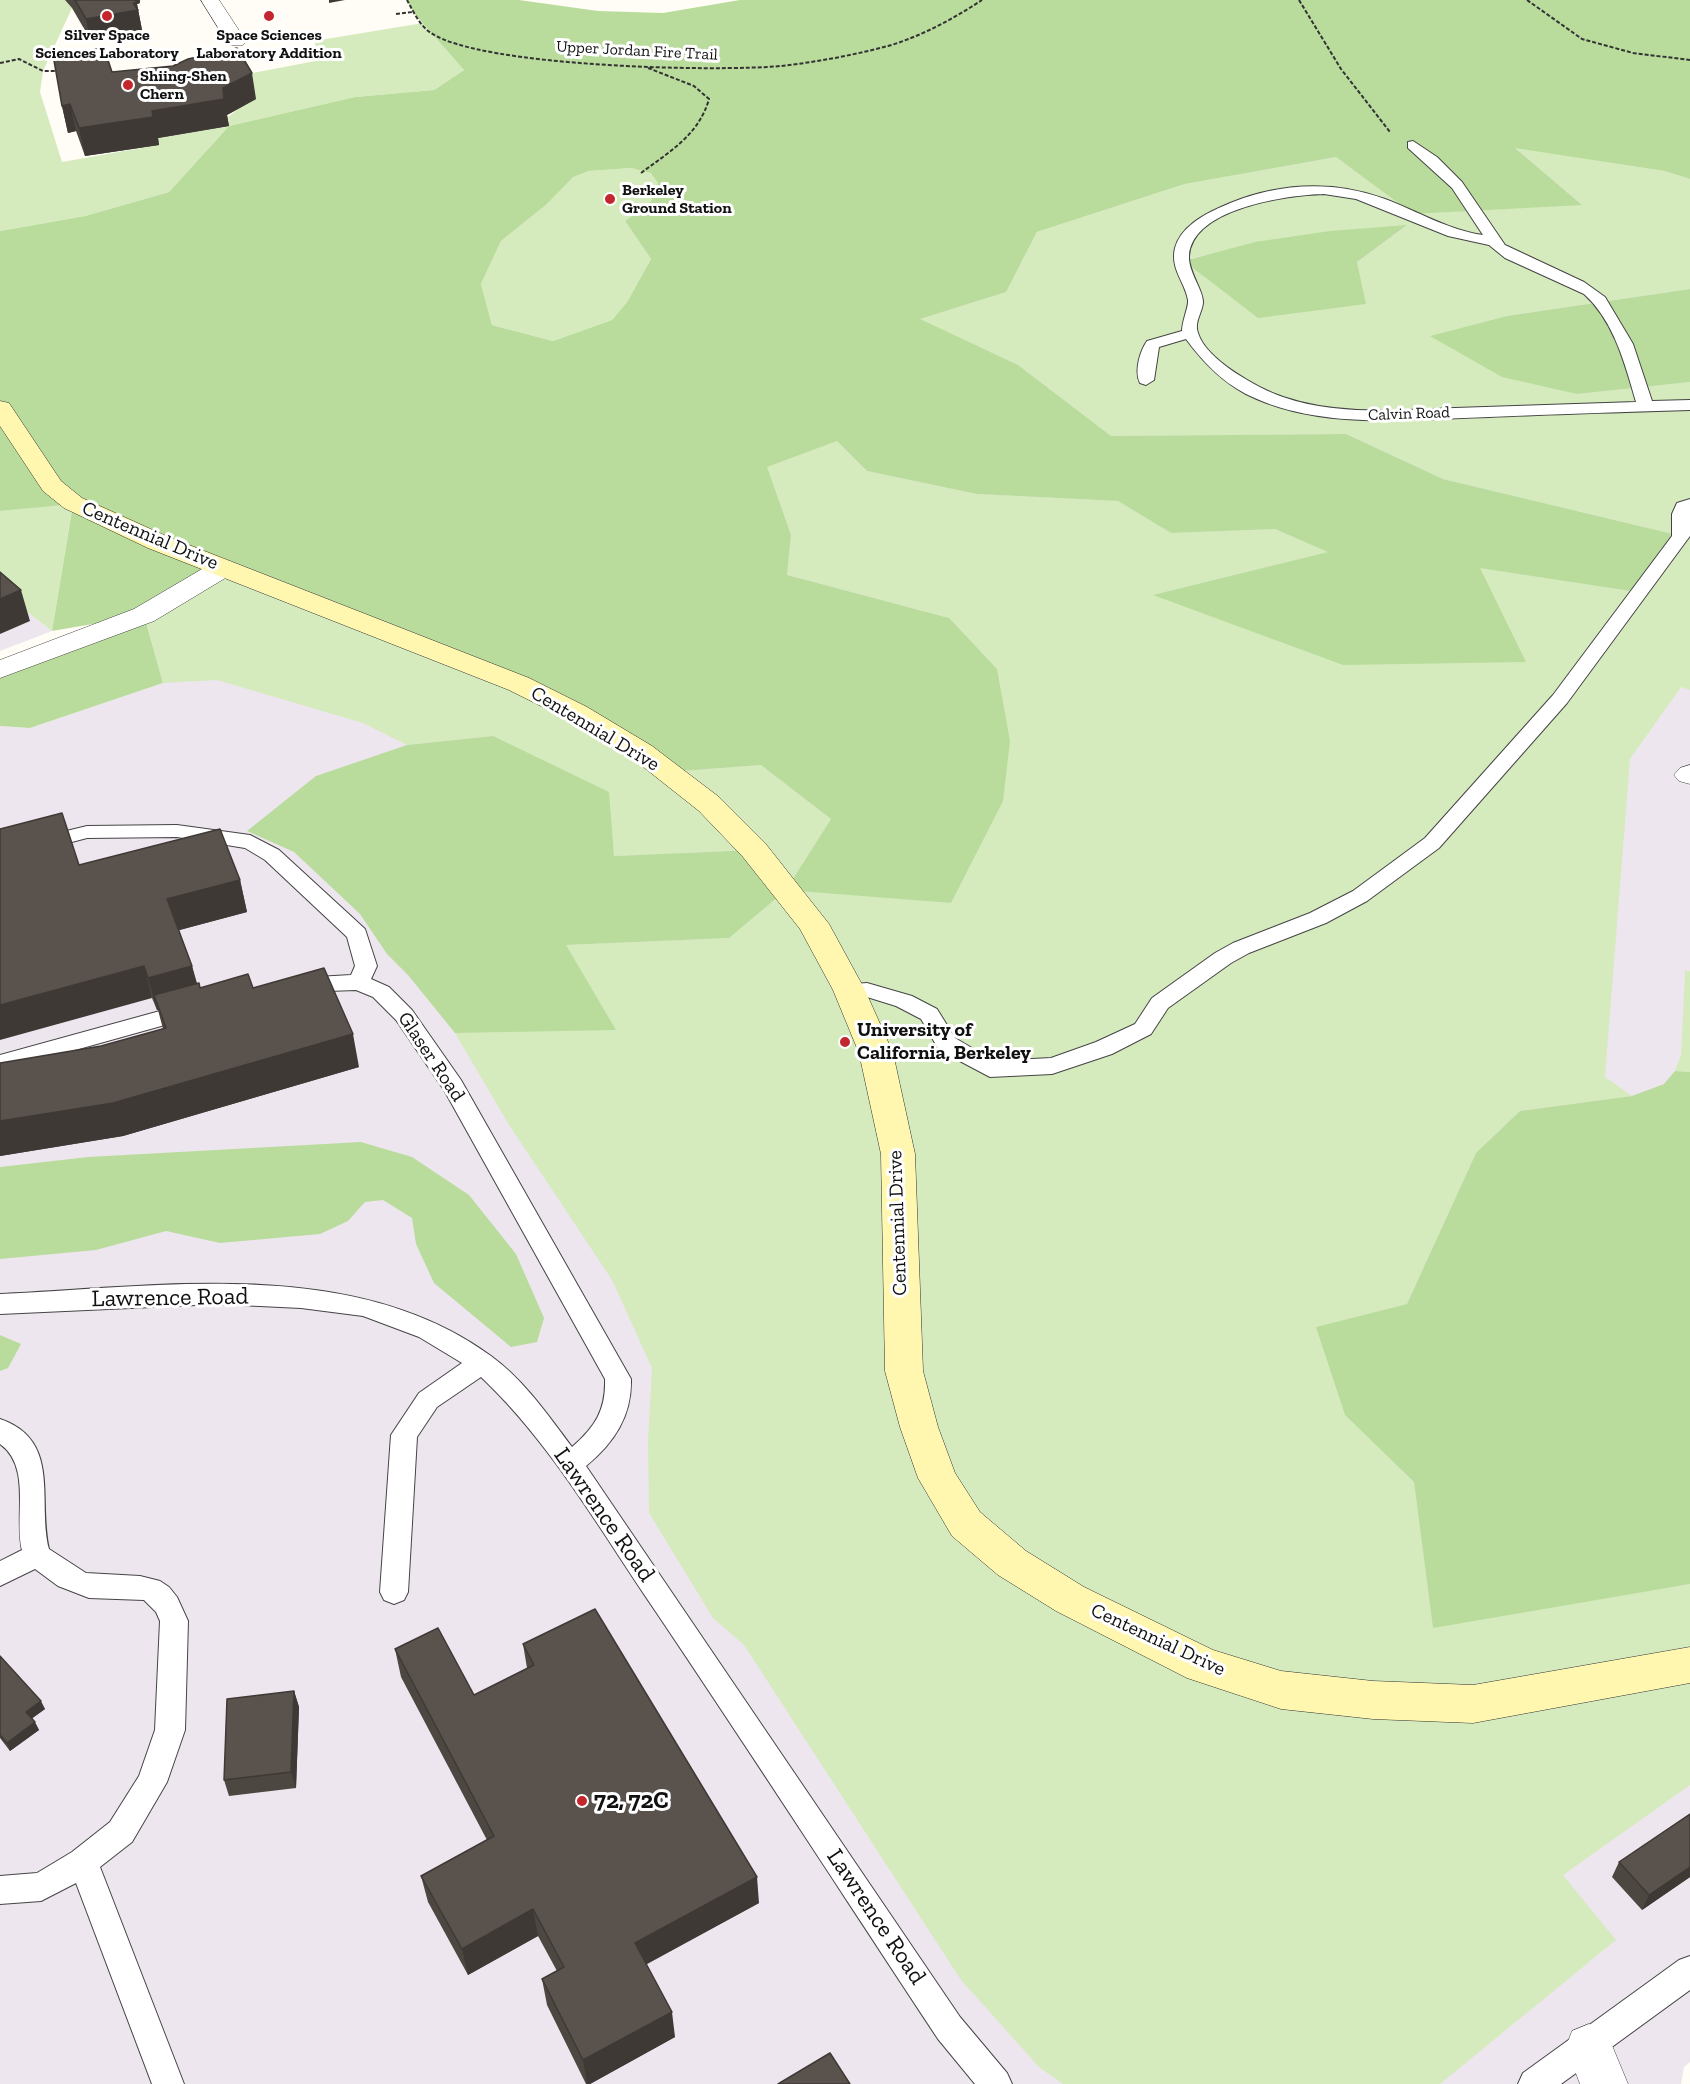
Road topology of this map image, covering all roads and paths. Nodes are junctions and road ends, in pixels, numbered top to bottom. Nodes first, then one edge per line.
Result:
1 (210, 0) edge
2 (407, 0) edge
3 (982, 0) edge
4 (1299, 0) edge
5 (1527, 0) edge
6 (413, 12) junction
7 (396, 14) dead end
8 (234, 48) edge
9 (1690, 60) edge
10 (0, 63) edge
11 (644, 66) junction
12 (65, 71) edge
13 (1395, 139) dead end
14 (1413, 144) dead end
15 (641, 173) dead end
16 (1492, 241) junction
17 (1190, 334) junction
18 (1146, 380) dead end
19 (1690, 405) edge
20 (1646, 406) junction
21 (0, 408) edge
22 (1690, 504) edge
23 (223, 568) junction
24 (0, 670) edge
25 (0, 854) edge
26 (359, 982) junction
27 (275, 989) edge
28 (849, 990) junction
29 (207, 1006) edge
30 (0, 1063) edge
31 (0, 1304) edge
32 (482, 1363) junction
33 (0, 1430) edge
34 (570, 1464) junction
35 (37, 1555) junction
36 (0, 1574) edge
37 (394, 1592) dead end
38 (1671, 1668) edge
39 (83, 1862) junction
40 (0, 1890) edge
41 (1690, 1971) edge
42 (1596, 2065) edge
43 (168, 2084) edge
44 (996, 2084) edge
45 (1534, 2084) edge

1 - 8 street
2 - 6 path, Upper Jordan Fire Trail
3 - 11 path, Upper Jordan Fire Trail
4 - 13 path
5 - 9 path
6 - 7 path
6 - 11 path, Upper Jordan Fire Trail
10 - 12 path
11 - 15 path
14 - 16 lane
16 - 17 lane
16 - 20 lane
17 - 18 lane
17 - 20 lane, Calvin Road
19 - 20 lane, Calvin Road
21 - 23 street, Centennial Drive
22 - 28 lane
23 - 24 street
23 - 28 street, Centennial Drive
25 - 26 lane
26 - 27 lane, Glaser Road
26 - 34 lane, Glaser Road
28 - 38 street, Centennial Drive
29 - 30 lane
31 - 32 lane, Lawrence Road
32 - 34 lane, Lawrence Road
32 - 37 lane
33 - 35 lane
34 - 44 lane, Lawrence Road
35 - 36 lane
35 - 39 lane
39 - 40 lane
39 - 43 lane
41 - 42 lane
42 - 45 lane

